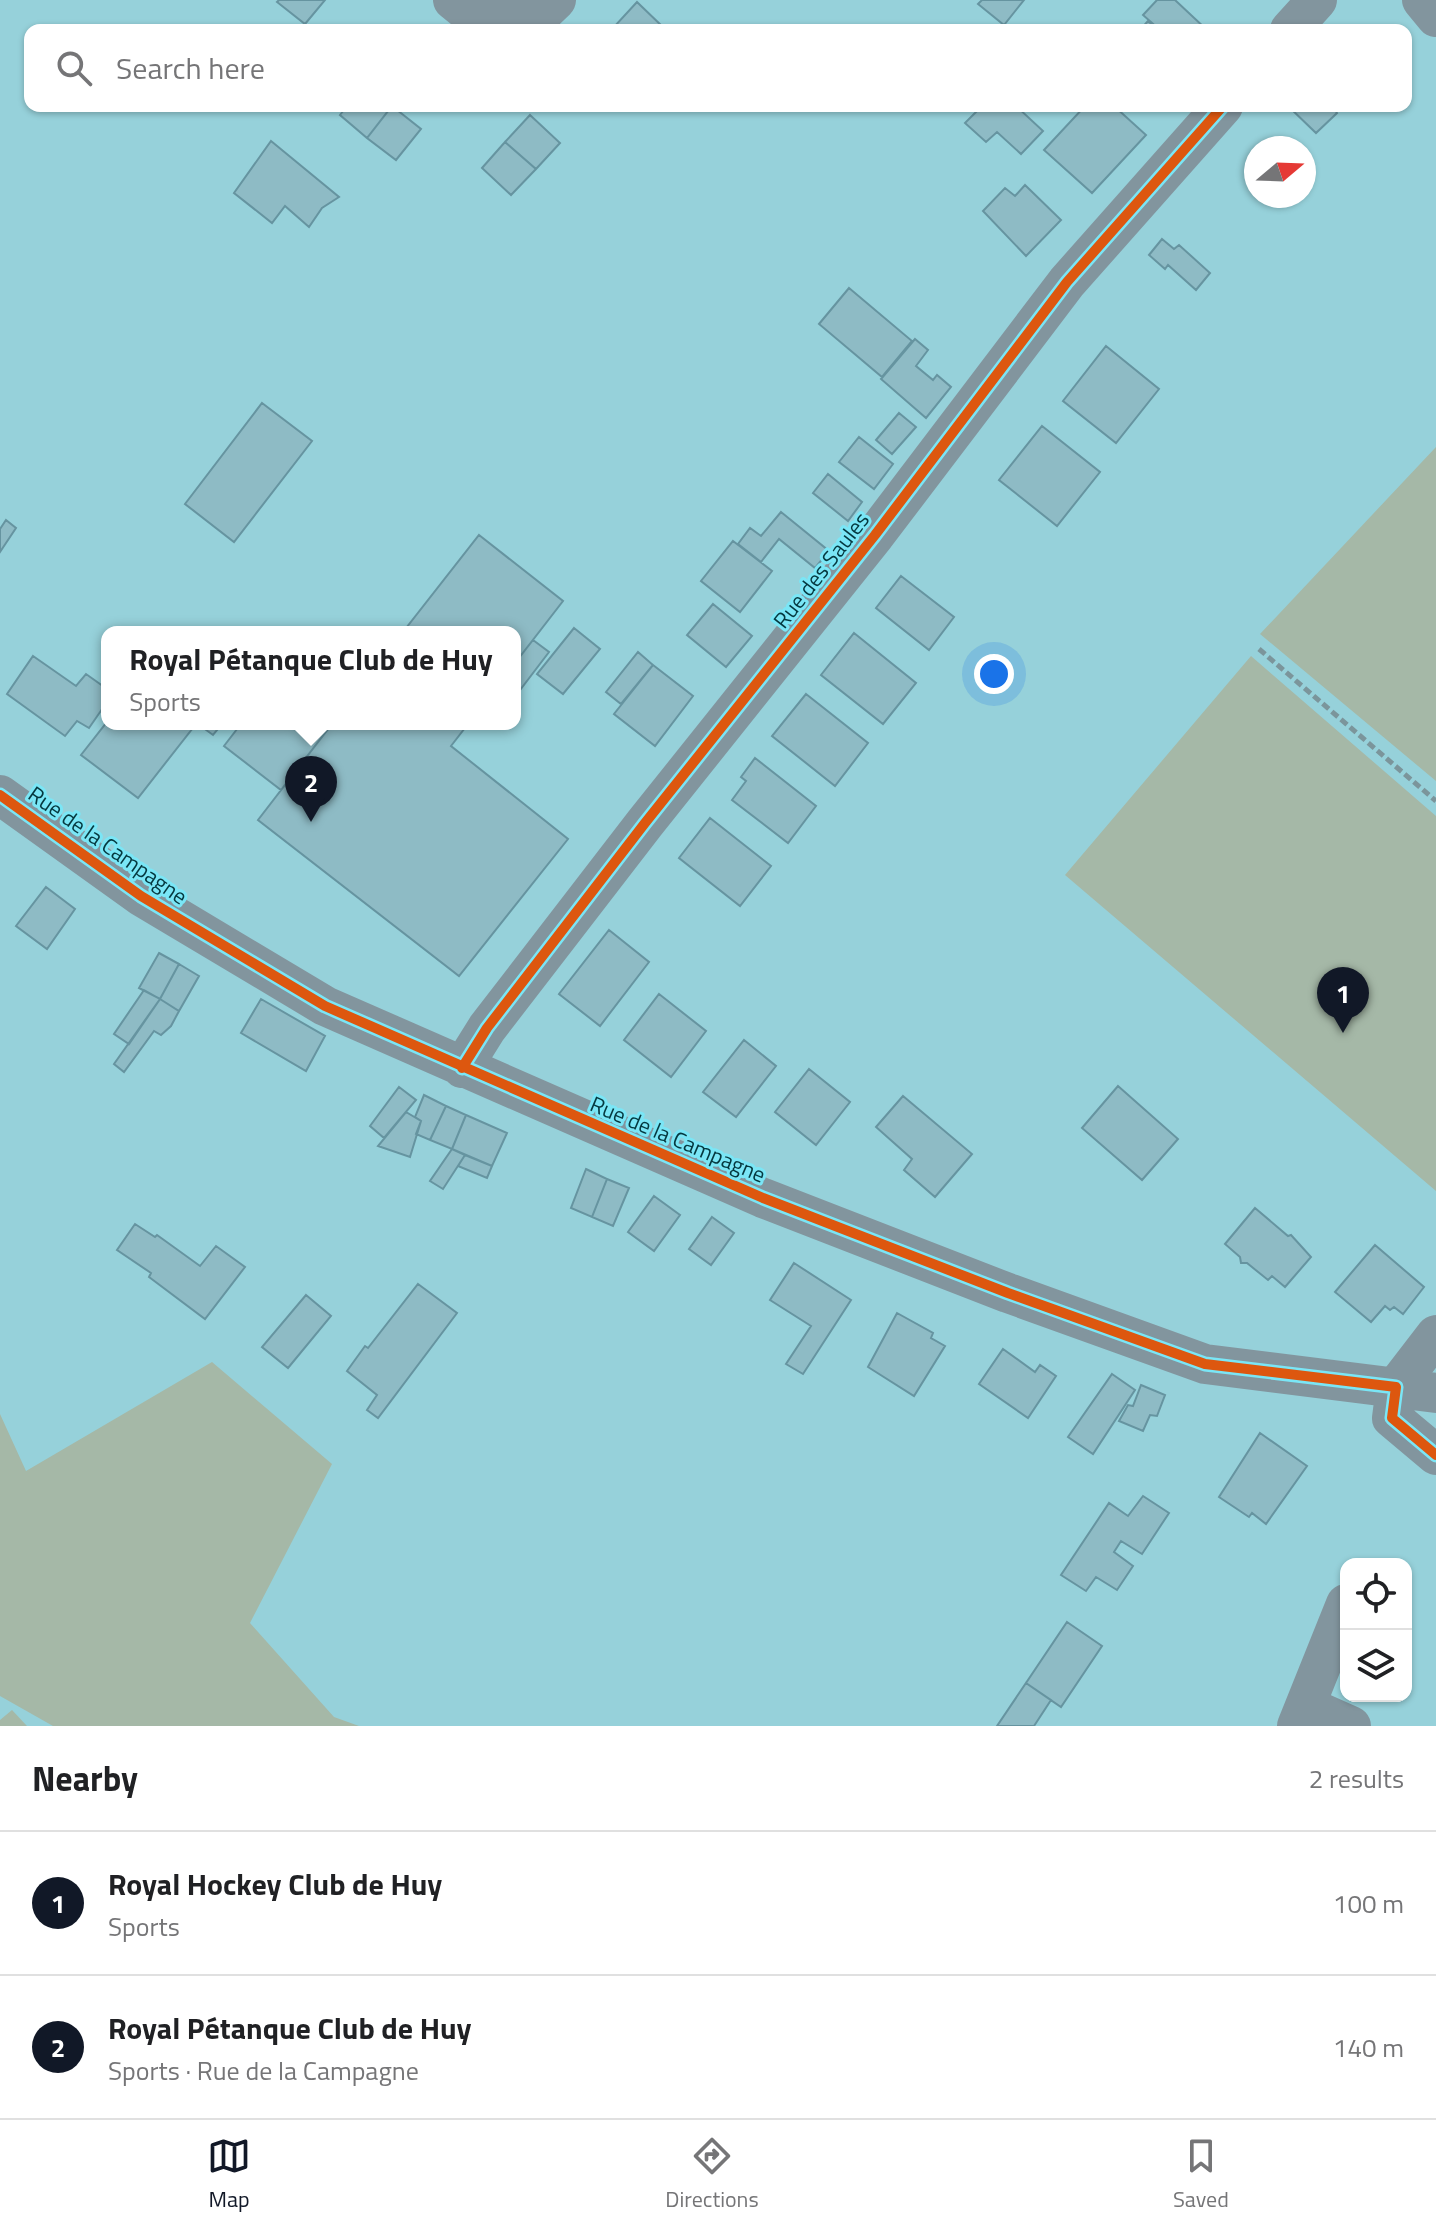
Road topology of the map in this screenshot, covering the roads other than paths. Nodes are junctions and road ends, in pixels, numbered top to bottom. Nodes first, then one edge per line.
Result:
1 (453, 0) edge
2 (556, 0) edge
3 (1317, 0) edge
4 (1422, 0) edge
5 (1436, 17) edge
6 (1295, 24) edge
7 (1218, 112) edge
8 (0, 795) edge
9 (462, 1068) junction
10 (1436, 1335) edge
11 (1396, 1387) junction
12 (1436, 1393) edge
13 (1436, 1455) edge
14 (1340, 1619) edge
15 (1302, 1716) edge
16 (1351, 1726) edge

1 - 2 street
3 - 6 street
4 - 5 street
7 - 9 street, Rue des Saules
8 - 9 street, Rue de la Campagne
9 - 11 street, Rue de la Campagne
10 - 11 street
11 - 12 street, Rue de la Campagne
11 - 13 street
14 - 15 street
15 - 16 street

